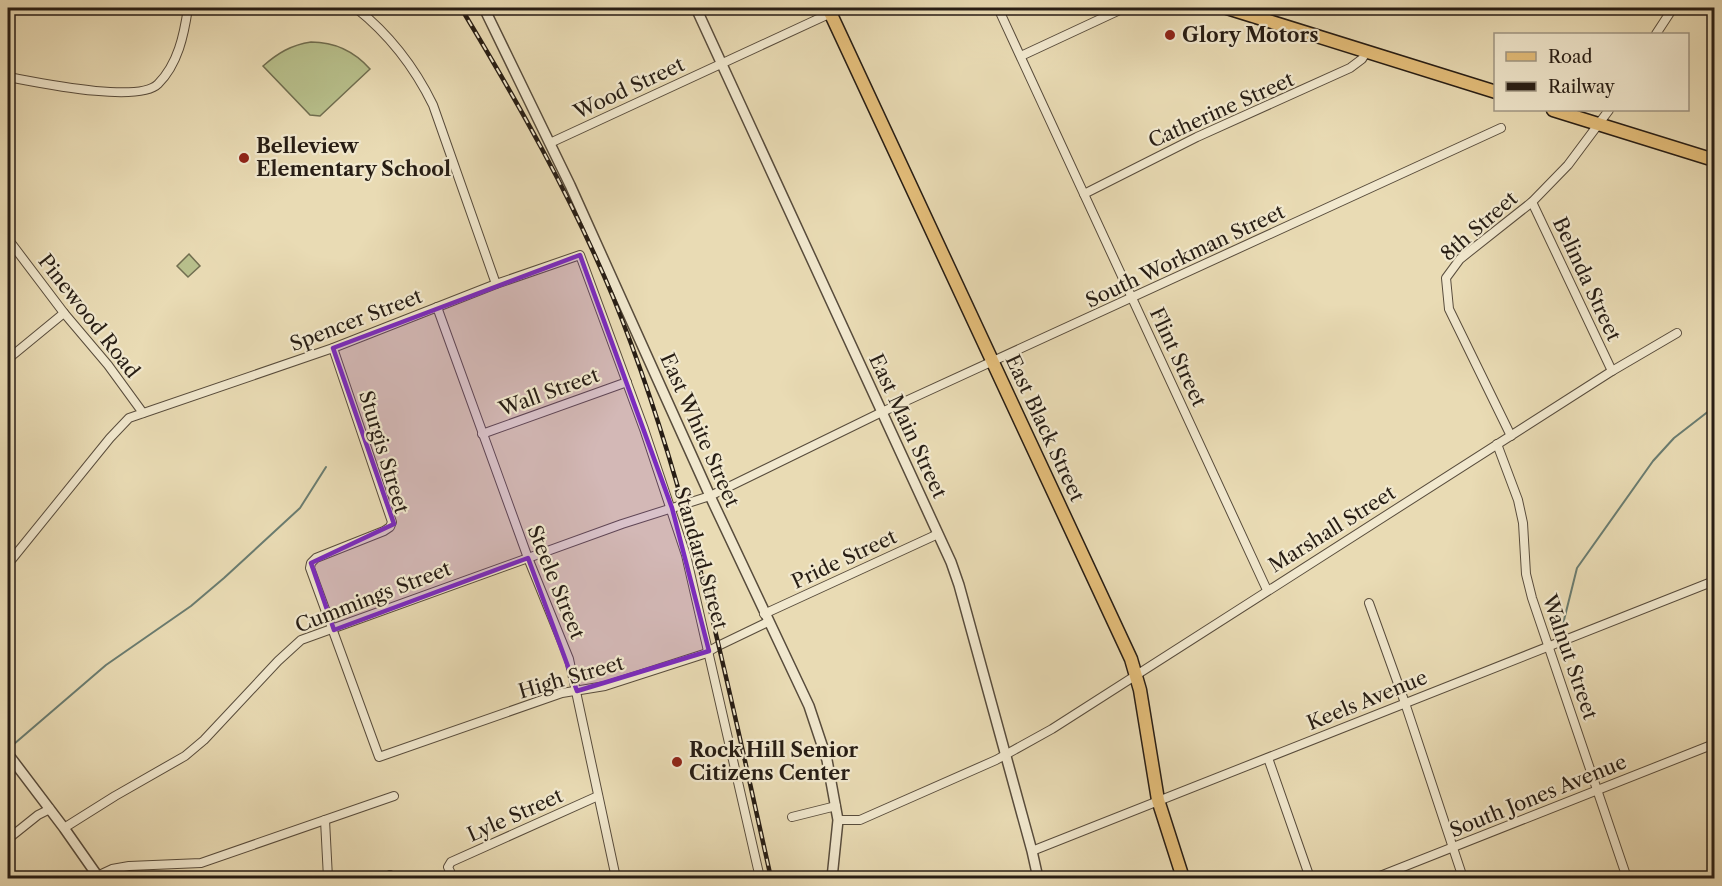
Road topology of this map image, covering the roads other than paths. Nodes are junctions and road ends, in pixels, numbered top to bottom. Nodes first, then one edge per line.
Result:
1 (188, 8) edge
2 (356, 8) edge
3 (484, 8) edge
4 (696, 8) edge
5 (998, 8) edge
6 (1124, 8) edge
7 (1227, 8) edge
8 (1674, 8) edge
9 (830, 10) edge
10 (1657, 33) edge
11 (1367, 51) junction
12 (1021, 56) junction
13 (722, 63) junction
14 (8, 77) edge
15 (1494, 91) edge
16 (1556, 111) edge
17 (1608, 111) edge
18 (1600, 124) junction
19 (1501, 128) dead end
20 (550, 143) junction
21 (1714, 160) edge
22 (1084, 194) junction
23 (1532, 202) junction
24 (8, 239) edge
25 (580, 255) joint
26 (496, 284) junction
27 (1132, 298) junction
28 (437, 307) junction
29 (64, 313) junction
30 (1677, 333) dead end
31 (333, 348) junction
32 (8, 359) edge
33 (993, 361) junction
34 (1612, 371) junction
35 (627, 382) junction
36 (882, 412) junction
37 (143, 413) junction
38 (482, 434) junction
39 (1510, 436) junction
40 (1497, 444) junction
41 (710, 496) junction
42 (672, 508) junction
43 (938, 534) junction
44 (528, 558) junction
45 (8, 564) edge
46 (1714, 580) edge
47 (1267, 590) junction
48 (1369, 603) dead end
49 (766, 618) junction
50 (333, 630) junction
51 (1548, 645) junction
52 (709, 651) junction
53 (1136, 674) junction
54 (577, 691) junction
55 (1405, 703) junction
56 (1714, 744) edge
57 (8, 754) edge
58 (1006, 755) junction
59 (379, 757) joint
60 (1268, 758) junction
61 (1597, 790) junction
62 (394, 796) dead end
63 (598, 796) junction
64 (1158, 800) junction
65 (836, 806) junction
66 (50, 809) junction
67 (792, 817) dead end
68 (326, 820) junction
69 (838, 820) junction
70 (64, 828) junction
71 (8, 839) edge
72 (1453, 847) junction
73 (1032, 851) junction
74 (98, 877) edge
75 (328, 879) edge
76 (453, 879) edge
77 (616, 879) edge
78 (760, 879) edge
79 (832, 879) edge
80 (1038, 879) edge
81 (1183, 879) edge
82 (1310, 879) edge
83 (1375, 879) edge
84 (1463, 879) edge
85 (1627, 879) edge

1 - 14 street
2 - 26 street
3 - 20 street, East White Street
4 - 13 street, East Main Street
5 - 12 street, Flint Street
6 - 12 street
7 - 11 main road
8 - 10 street
9 - 13 street, Wood Street
9 - 33 main road, East Black Street
11 - 15 main road
11 - 22 street, Catherine Street
12 - 22 street, Flint Street
13 - 20 street, Wood Street
13 - 36 street, East Main Street
16 - 18 main road
17 - 18 street, 8th Street
18 - 21 main road
18 - 23 street, 8th Street
19 - 27 street, South Workman Street
20 - 41 street, East White Street
22 - 27 street, Flint Street
23 - 34 street, Belinda Street
23 - 39 street, 8th Street
24 - 29 street, Pinewood Road
25 - 26 street, Spencer Street
25 - 35 street, Standard Street
26 - 28 street, Spencer Street
27 - 33 street, South Workman Street
27 - 47 street, Flint Street
28 - 31 street, Spencer Street
28 - 38 street, Steele Street
29 - 32 street
29 - 37 street, Pinewood Road
30 - 34 street, Marshall Street
31 - 37 street, Spencer Street
31 - 50 street, Sturgis Street
33 - 36 street, South Workman Street
33 - 53 main road, East Black Street
34 - 39 street, Marshall Street
35 - 38 street, Wall Street
35 - 42 street, Standard Street
36 - 41 street, South Workman Street
36 - 43 street, East Main Street
37 - 45 street, Spencer Street
38 - 44 street, Steele Street
39 - 40 street, Marshall Street
40 - 47 street, Marshall Street
40 - 51 street, Walnut Street
41 - 42 street, Cummings Street
41 - 49 street, East White Street
42 - 44 street, Cummings Street
42 - 52 street, Standard Street
43 - 49 street, Pride Street
43 - 58 street, East Main Street
44 - 50 street, Cummings Street
44 - 54 street, Steele Street
46 - 51 street, Keels Avenue
47 - 53 street, Marshall Street
48 - 55 street
49 - 52 street, High Street
49 - 65 street, East White Street
50 - 59 street, Sturgis Street
50 - 70 street, Cummings Street
51 - 55 street, Keels Avenue
51 - 61 street, Walnut Street
52 - 54 street, High Street
52 - 78 street, Standard Street
53 - 58 street, Marshall Street
53 - 64 main road, East Black Street
54 - 59 street, High Street
54 - 63 street, Steele Street
55 - 60 street, Keels Avenue
55 - 72 street
56 - 61 street, South Jones Avenue
57 - 66 street
58 - 69 street, Marshall Street
58 - 73 street, East Main Street
60 - 64 street, Keels Avenue
60 - 82 street
61 - 72 street, South Jones Avenue
61 - 85 street, Walnut Street
62 - 68 street
63 - 76 street, Lyle Street
63 - 77 street, Steele Street
64 - 73 street, Keels Avenue
64 - 81 main road, East Black Street
65 - 67 street
65 - 69 street, East White Street
66 - 70 street
66 - 71 street
68 - 74 street
68 - 75 street
69 - 79 street, East White Street
70 - 74 street
72 - 83 street, South Jones Avenue
72 - 84 street
73 - 80 street, East Main Street

